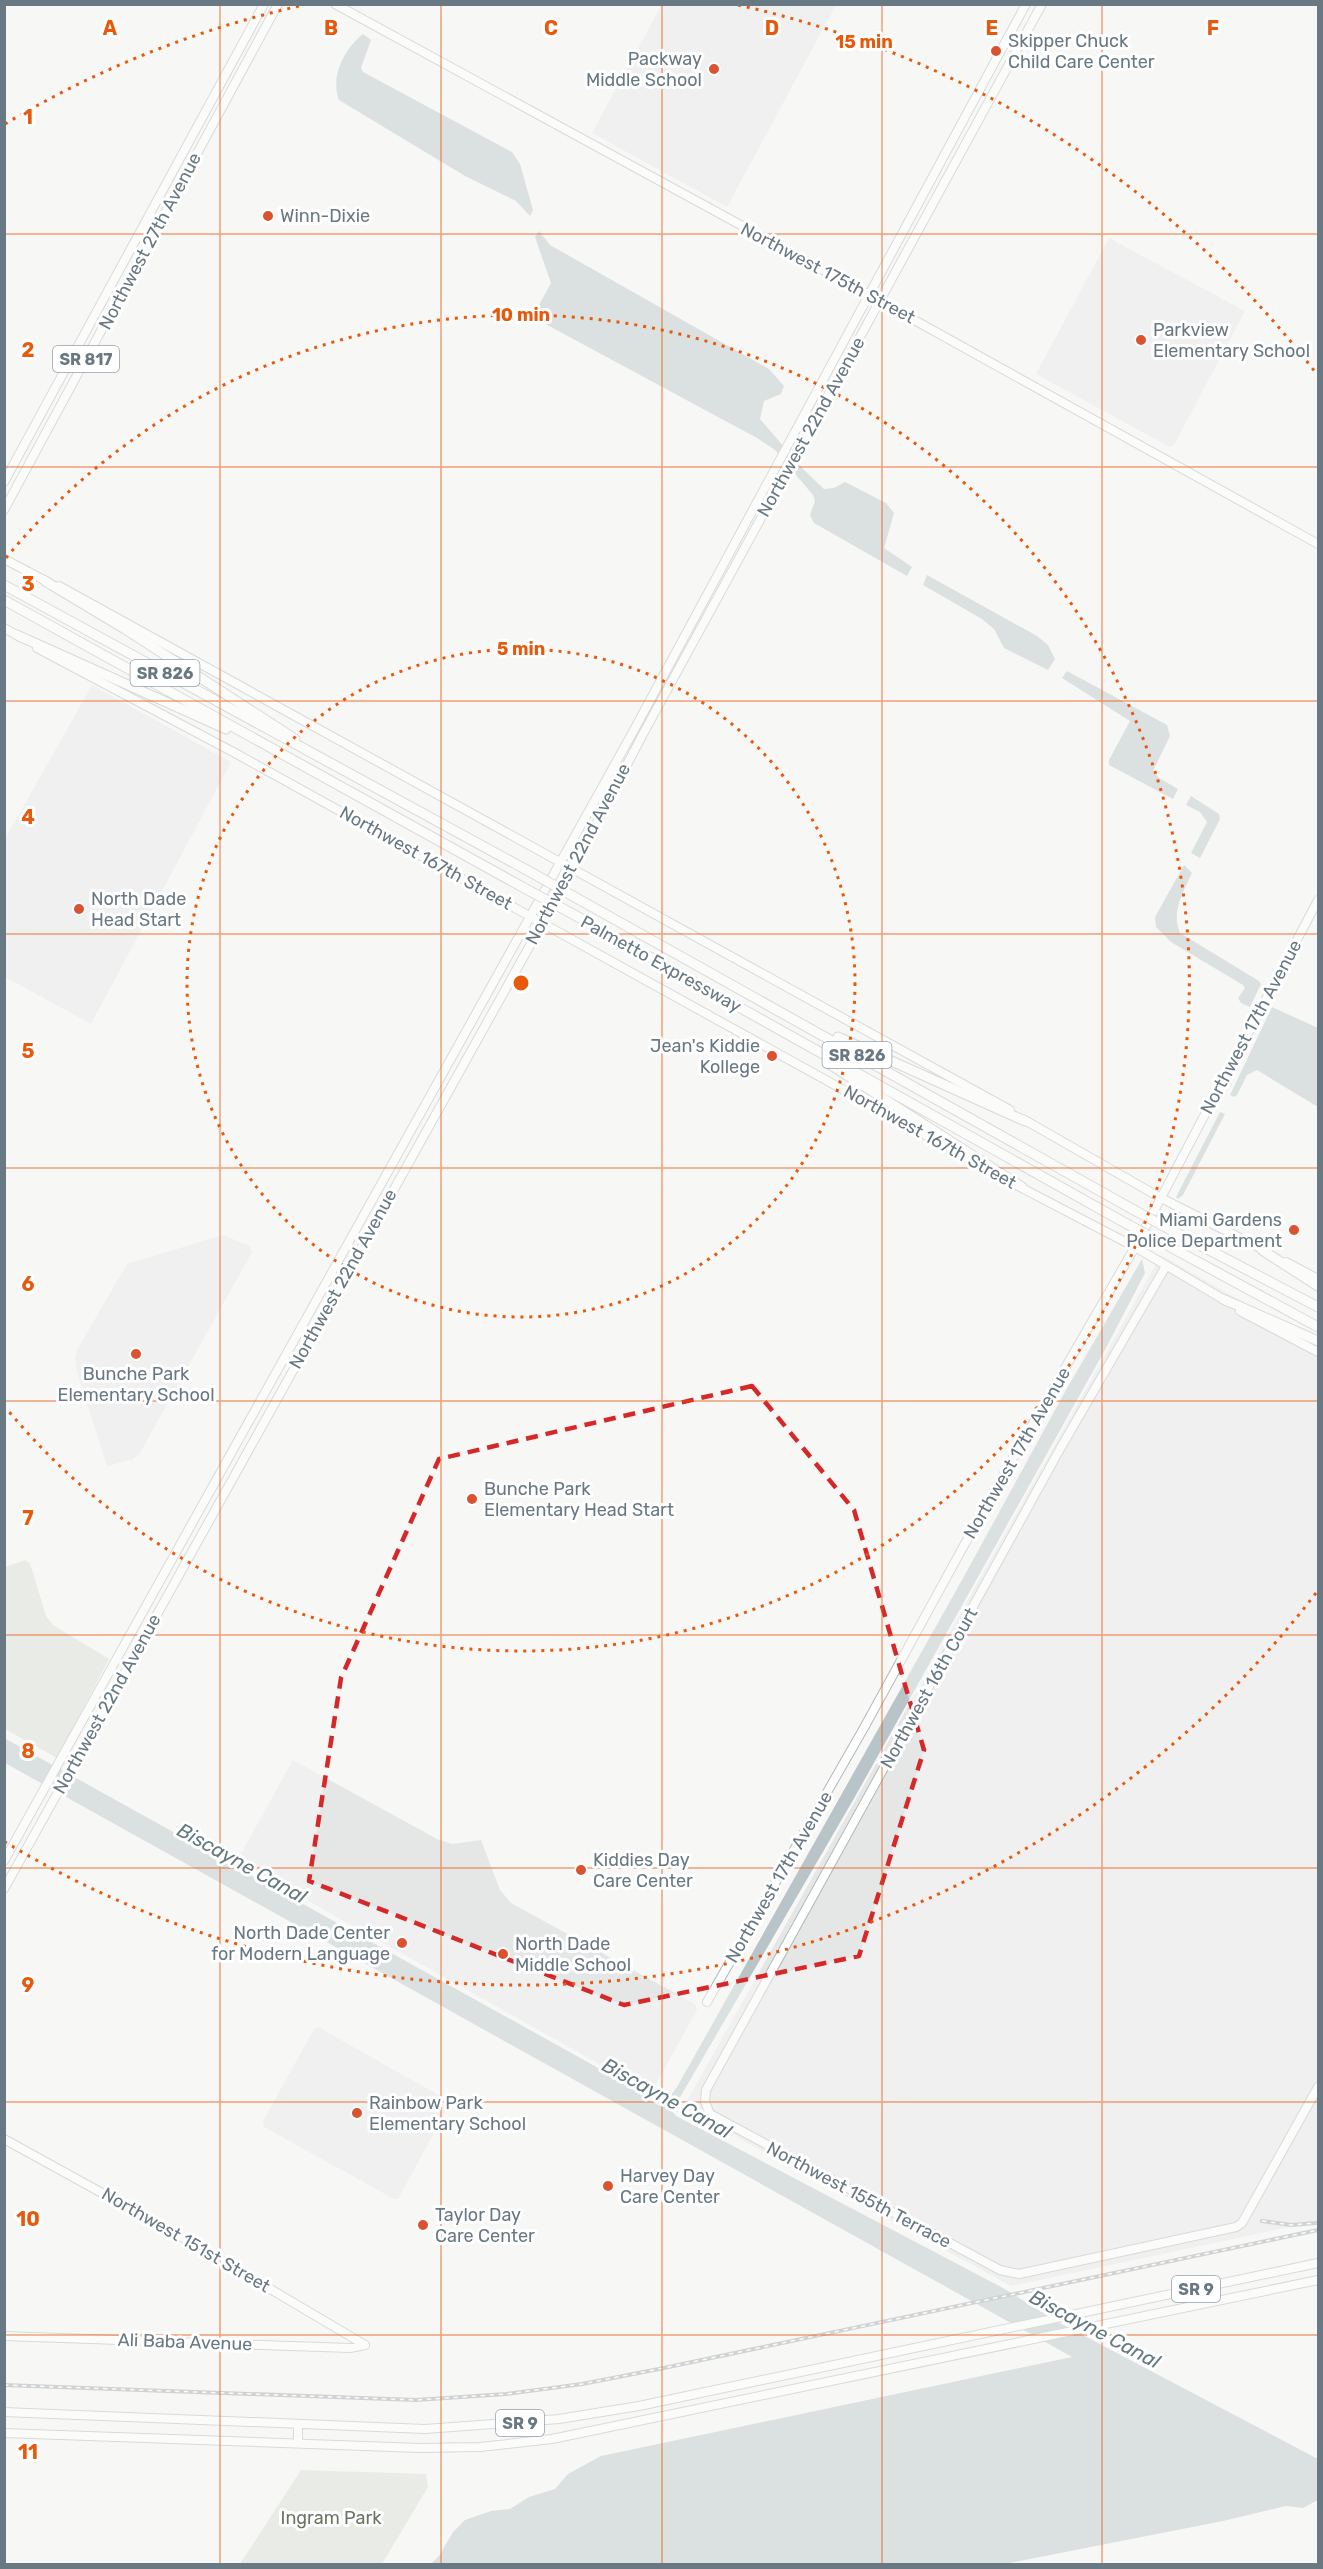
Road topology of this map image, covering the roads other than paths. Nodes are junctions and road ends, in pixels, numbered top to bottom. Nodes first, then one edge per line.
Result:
1 (264, 4) edge
2 (278, 4) edge
3 (335, 4) edge
4 (1026, 4) edge
5 (1042, 4) edge
6 (161, 194) junction
7 (172, 201) junction
8 (116, 277) junction
9 (871, 295) junction
10 (880, 300) junction
11 (117, 303) junction
12 (67, 366) junction
13 (56, 388) junction
14 (69, 391) junction
15 (56, 414) junction
16 (4, 482) edge
17 (4, 510) edge
18 (1318, 544) edge
19 (4, 559) edge
20 (45, 580) junction
21 (4, 585) edge
22 (4, 600) edge
23 (4, 628) edge
24 (17, 635) junction
25 (263, 745) junction
26 (326, 762) junction
27 (559, 863) junction
28 (572, 870) junction
29 (1318, 900) edge
30 (530, 915) junction
31 (542, 922) junction
32 (764, 1002) junction
33 (800, 1041) junction
34 (1025, 1120) junction
35 (1022, 1187) junction
36 (1161, 1198) junction
37 (1135, 1247) junction
38 (1262, 1250) junction
39 (1166, 1266) junction
40 (1318, 1279) edge
41 (1318, 1286) edge
42 (1223, 1299) junction
43 (1318, 1307) edge
44 (1318, 1327) edge
45 (1318, 1341) edge
46 (1318, 1352) edge
47 (4, 1861) edge
48 (4, 1889) edge
49 (707, 2002) dead end
50 (1318, 2087) edge
51 (710, 2114) joint
52 (4, 2139) edge
53 (1318, 2263) edge
54 (1318, 2280) edge
55 (4, 2336) edge
56 (365, 2345) joint
57 (4, 2412) edge
58 (298, 2425) junction
59 (4, 2433) edge
60 (298, 2443) junction

1 - 6 main road, Northwest 27th Avenue / SR 817
2 - 7 main road, Northwest 27th Avenue / SR 817
3 - 9 street, Northwest 175th Street
4 - 9 street, Northwest 22nd Avenue
5 - 10 street, Northwest 22nd Avenue
6 - 7 main road
6 - 8 main road, Northwest 27th Avenue / SR 817
7 - 11 main road, Northwest 27th Avenue / SR 817
8 - 11 main road
8 - 12 main road, Northwest 27th Avenue / SR 817
9 - 10 street, Northwest 175th Street
9 - 27 street, Northwest 22nd Avenue
10 - 18 street, Northwest 175th Street
10 - 28 street, Northwest 22nd Avenue
11 - 14 main road, Northwest 27th Avenue / SR 817
12 - 13 main road, Northwest 27th Avenue / SR 817
12 - 14 main road
13 - 15 main road
13 - 16 main road, Northwest 27th Avenue / SR 817
14 - 15 main road, Northwest 27th Avenue / SR 817
15 - 17 main road, Northwest 27th Avenue / SR 817
19 - 20 street
20 - 26 highway
20 - 27 street
21 - 26 highway, Palmetto Expressway / SR 826
22 - 25 highway, Palmetto Expressway / SR 826
23 - 24 street, Northwest 167th Street
24 - 25 highway
24 - 30 street, Northwest 167th Street
25 - 33 highway, Palmetto Expressway / SR 826, bridge
26 - 32 highway, Palmetto Expressway / SR 826, bridge
27 - 28 street
27 - 30 street, Northwest 22nd Avenue
28 - 31 street, Northwest 22nd Avenue
28 - 34 street
29 - 36 street, Northwest 17th Avenue
30 - 31 street, Northwest 167th Street
30 - 47 street, Northwest 22nd Avenue
31 - 35 street, Northwest 167th Street
31 - 48 street, Northwest 22nd Avenue
32 - 34 highway
32 - 43 highway, Palmetto Expressway / SR 826, bridge
33 - 35 highway
33 - 44 highway, Palmetto Expressway / SR 826, bridge
34 - 36 street
35 - 37 street, Northwest 167th Street
36 - 37 street, Northwest 17th Avenue
36 - 38 street
37 - 39 street, Northwest 167th Street
37 - 49 street, Northwest 17th Avenue
38 - 40 street
38 - 41 highway
39 - 42 street, Northwest 167th Street
39 - 51 street, Northwest 16th Court
42 - 45 highway
42 - 46 street, Northwest 167th Street
50 - 51 street, Northwest 155th Terrace
52 - 56 street, Northwest 151st Street
53 - 58 main road, SR 9
54 - 60 main road, SR 9
55 - 56 street, Ali Baba Avenue
57 - 58 main road, SR 9
58 - 60 main road
59 - 60 main road, SR 9

